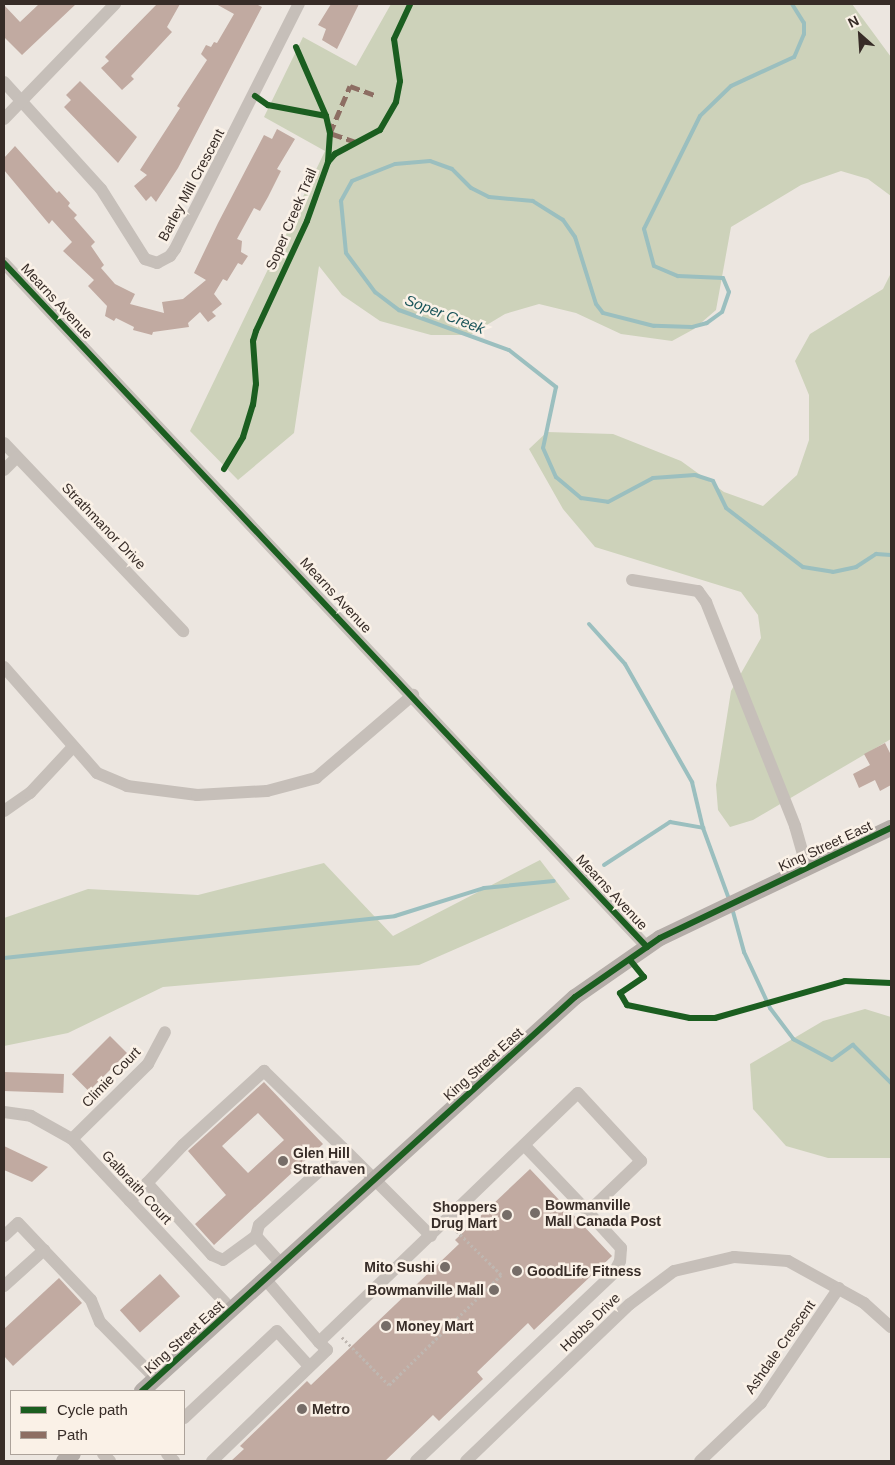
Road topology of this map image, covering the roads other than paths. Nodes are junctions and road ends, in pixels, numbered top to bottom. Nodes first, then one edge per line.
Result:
1 (115, 4) edge
2 (300, 4) edge
3 (4, 82) edge
4 (22, 102) junction
5 (4, 119) edge
6 (4, 263) edge
7 (4, 443) edge
8 (17, 457) junction
9 (4, 470) edge
10 (632, 580) dead end
11 (183, 631) dead end
12 (4, 667) edge
13 (413, 695) junction
14 (72, 748) junction
15 (4, 811) edge
16 (891, 828) edge
17 (807, 868) junction
18 (647, 947) junction
19 (165, 1032) dead end
20 (4, 1112) edge
21 (72, 1139) junction
22 (525, 1146) junction
23 (344, 1149) junction
24 (376, 1179) junction
25 (147, 1183) junction
26 (130, 1201) junction
27 (588, 1212) junction
28 (4, 1236) edge
29 (256, 1236) junction
30 (430, 1236) junction
31 (44, 1250) junction
32 (282, 1265) junction
33 (266, 1280) junction
34 (4, 1286) edge
35 (839, 1288) junction
36 (232, 1310) junction
37 (891, 1327) edge
38 (319, 1342) junction
39 (309, 1366) junction
40 (156, 1379) junction
41 (143, 1390) edge
42 (185, 1417) edge
43 (212, 1461) edge
44 (416, 1461) edge
45 (466, 1461) edge
46 (700, 1461) edge

1 - 4 street
2 - 4 street, Barley Mill Crescent
3 - 4 street
4 - 5 street
6 - 13 street, Mearns Avenue
7 - 8 street, Strathmanor Drive
8 - 9 street
8 - 11 street, Strathmanor Drive
10 - 17 street
12 - 14 street
13 - 14 street
13 - 18 street, Mearns Avenue
14 - 15 street
16 - 17 main road, King Street East
17 - 18 main road, King Street East
18 - 24 main road, King Street East
19 - 21 street, Climie Court
20 - 21 street, Galbraith Court
21 - 26 street, Galbraith Court
22 - 27 street
22 - 27 street
22 - 30 street
23 - 24 street
23 - 25 street
23 - 29 street
24 - 30 street
24 - 32 main road, King Street East
25 - 26 street
25 - 29 street
26 - 36 street, Galbraith Court
27 - 44 street
28 - 31 street
29 - 32 street
30 - 38 street
31 - 34 street
31 - 40 street
32 - 33 main road, King Street East
33 - 36 main road, King Street East
33 - 38 street
35 - 37 street, Hobbs Drive
35 - 45 street, Hobbs Drive
35 - 46 street, Ashdale Crescent
36 - 40 main road, King Street East
38 - 39 street
39 - 42 street
39 - 43 street
40 - 41 main road, King Street East

